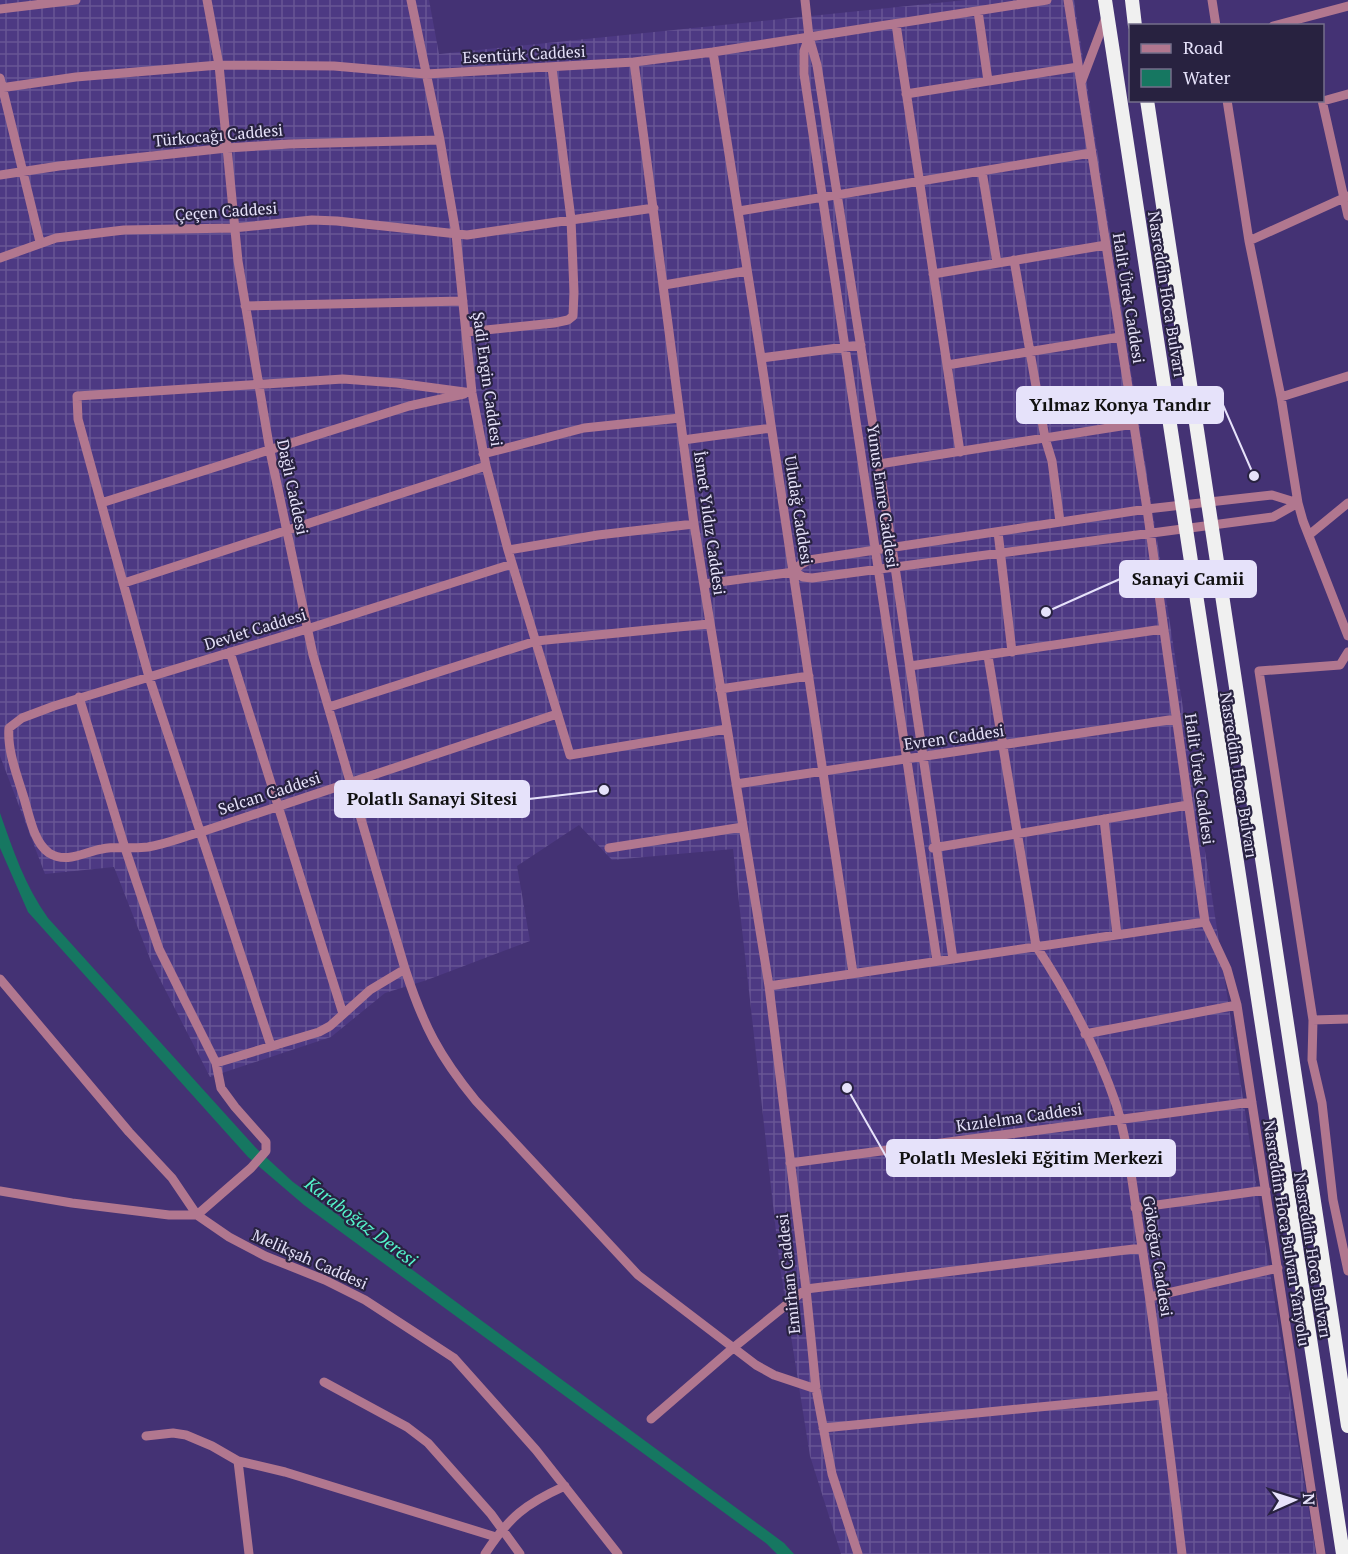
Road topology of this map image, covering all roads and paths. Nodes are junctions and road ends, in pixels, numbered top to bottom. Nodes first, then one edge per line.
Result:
1 (76, 0) edge
2 (207, 0) edge
3 (411, 0) edge
4 (806, 0) edge
5 (1047, 0) edge
6 (1068, 0) edge
7 (1105, 0) edge
8 (1132, 0) edge
9 (1212, 0) edge
10 (1348, 6) edge
11 (0, 9) edge
12 (978, 11) junction
13 (1107, 15) junction
14 (1305, 21) edge
15 (896, 24) junction
16 (1135, 24) edge
17 (1216, 24) edge
18 (1286, 24) edge
19 (809, 37) junction
20 (713, 52) junction
21 (634, 62) junction
22 (219, 65) junction
23 (1078, 67) junction
24 (552, 68) junction
25 (426, 74) junction
26 (988, 81) junction
27 (1, 84) edge
28 (1081, 84) junction
29 (906, 94) junction
30 (1348, 94) edge
31 (1324, 100) edge
32 (1147, 102) edge
33 (1227, 102) edge
34 (1323, 102) edge
35 (440, 140) junction
36 (227, 148) junction
37 (1092, 153) junction
38 (24, 171) junction
39 (982, 171) junction
40 (0, 175) edge
41 (919, 181) junction
42 (837, 195) junction
43 (824, 197) junction
44 (1346, 197) edge
45 (654, 208) junction
46 (739, 211) junction
47 (1348, 216) edge
48 (571, 219) junction
49 (233, 228) junction
50 (456, 234) junction
51 (1249, 241) junction
52 (40, 242) junction
53 (1106, 245) junction
54 (0, 258) edge
55 (1014, 260) junction
56 (997, 263) junction
57 (747, 271) junction
58 (933, 274) junction
59 (664, 285) junction
60 (463, 301) junction
61 (245, 306) junction
62 (466, 332) junction
63 (1120, 337) junction
64 (861, 345) junction
65 (846, 347) junction
66 (1030, 351) junction
67 (761, 358) junction
68 (946, 365) junction
69 (1348, 375) edge
70 (258, 385) junction
71 (472, 393) junction
72 (1281, 397) junction
73 (680, 418) junction
74 (1134, 424) junction
75 (771, 428) junction
76 (1045, 438) junction
77 (683, 440) junction
78 (270, 451) junction
79 (960, 452) junction
80 (483, 454) junction
81 (879, 464) junction
82 (486, 466) junction
83 (101, 502) junction
84 (1208, 502) junction
85 (1298, 503) junction
86 (1348, 503) edge
87 (1182, 505) junction
88 (1147, 509) junction
89 (1060, 522) junction
90 (694, 524) junction
91 (1211, 525) junction
92 (1185, 528) junction
93 (287, 530) junction
94 (998, 532) junction
95 (1150, 533) junction
96 (1309, 535) junction
97 (892, 547) junction
98 (508, 550) junction
99 (876, 550) junction
100 (1001, 553) junction
101 (512, 564) junction
102 (895, 567) junction
103 (879, 569) junction
104 (794, 572) junction
105 (124, 583) junction
106 (704, 584) junction
107 (710, 624) junction
108 (307, 629) junction
109 (1163, 629) junction
110 (1348, 636) edge
111 (536, 641) junction
112 (230, 652) junction
113 (1012, 652) junction
114 (1348, 652) edge
115 (988, 656) junction
116 (910, 666) junction
117 (149, 676) junction
118 (809, 676) junction
119 (720, 689) junction
120 (79, 698) junction
121 (328, 707) junction
122 (557, 714) junction
123 (1176, 719) junction
124 (9, 728) joint
125 (727, 729) junction
126 (1002, 745) junction
127 (923, 756) junction
128 (908, 759) junction
129 (824, 772) junction
130 (350, 782) junction
131 (736, 784) junction
132 (1188, 805) junction
133 (278, 806) junction
134 (1104, 819) junction
135 (742, 827) junction
136 (201, 832) junction
137 (1016, 834) junction
138 (936, 847) junction
139 (125, 848) junction
140 (609, 848) dead end
141 (922, 850) junction
142 (1205, 922) junction
143 (1117, 935) junction
144 (1036, 946) junction
145 (953, 959) junction
146 (937, 961) junction
147 (405, 969) junction
148 (853, 973) junction
149 (0, 979) edge
150 (769, 986) junction
151 (1237, 1005) junction
152 (343, 1014) junction
153 (1348, 1019) edge
154 (1313, 1020) junction
155 (1085, 1034) junction
156 (271, 1046) junction
157 (216, 1063) junction
158 (1252, 1102) junction
159 (1120, 1119) junction
160 (790, 1163) junction
161 (1266, 1190) junction
162 (0, 1191) edge
163 (1135, 1208) junction
164 (197, 1215) junction
165 (1142, 1248) junction
166 (1278, 1268) junction
167 (1348, 1271) edge
168 (806, 1289) junction
169 (1150, 1297) junction
170 (733, 1348) junction
171 (324, 1382) dead end
172 (816, 1389) junction
173 (1163, 1395) junction
174 (651, 1419) dead end
175 (1348, 1426) edge
176 (823, 1428) junction
177 (146, 1436) dead end
178 (238, 1461) junction
179 (565, 1486) junction
180 (499, 1533) junction
181 (249, 1554) edge
182 (485, 1554) edge
183 (520, 1554) edge
184 (618, 1554) edge
185 (858, 1554) edge
186 (1182, 1554) edge
187 (1322, 1554) edge
188 (1343, 1554) edge

1 - 11 street
2 - 22 street, Dağlı Caddesi
3 - 25 street, Şadi Engin Caddesi
4 - 19 street, Yunus Emre Caddesi
5 - 12 street, Esentürk Caddesi
6 - 23 street, Halit Ürek Caddesi
7 - 13 highway, Nasreddin Hoca Bulvarı
8 - 16 highway
9 - 17 street
10 - 14 street
12 - 15 street, Esentürk Caddesi
12 - 26 street
13 - 28 street
13 - 87 highway, Nasreddin Hoca Bulvarı
14 - 18 street
15 - 19 street, Esentürk Caddesi
15 - 29 street
19 - 20 street, Esentürk Caddesi
19 - 42 street, Yunus Emre Caddesi
19 - 43 street, Yunus Emre Caddesi
20 - 21 street, Esentürk Caddesi
20 - 46 street, Uludağ Caddesi
21 - 24 street, Esentürk Caddesi
21 - 45 street, İsmet Yıldız Caddesi
22 - 25 street, Esentürk Caddesi
22 - 27 street, Esentürk Caddesi
22 - 36 street, Dağlı Caddesi
23 - 26 street
23 - 28 street, Halit Ürek Caddesi
24 - 25 street, Esentürk Caddesi
24 - 48 street
25 - 35 street, Şadi Engin Caddesi
26 - 29 street
27 - 38 street
28 - 37 street, Halit Ürek Caddesi
29 - 41 street
30 - 31 street
32 - 84 highway, Nasreddin Hoca Bulvarı
33 - 51 street
34 - 44 street
35 - 36 street, Türkocağı Caddesi
35 - 50 street, Şadi Engin Caddesi
36 - 38 street, Türkocağı Caddesi
36 - 49 street, Dağlı Caddesi
37 - 39 street
37 - 53 street, Halit Ürek Caddesi
38 - 40 street, Türkocağı Caddesi
38 - 52 street
39 - 41 street
39 - 56 street
41 - 42 street
41 - 58 street
42 - 43 street
42 - 64 street, Yunus Emre Caddesi
43 - 46 street
43 - 65 street, Yunus Emre Caddesi
44 - 47 street
44 - 51 street
45 - 48 street, Çeçen Caddesi
45 - 59 street, İsmet Yıldız Caddesi
46 - 57 street, Uludağ Caddesi
48 - 50 street, Çeçen Caddesi
48 - 62 street
49 - 50 street, Çeçen Caddesi
49 - 52 street, Çeçen Caddesi
49 - 61 street, Dağlı Caddesi
50 - 60 street, Şadi Engin Caddesi
51 - 72 street
52 - 54 street, Çeçen Caddesi
53 - 55 street
53 - 63 street, Halit Ürek Caddesi
55 - 56 street
55 - 66 street
56 - 58 street
57 - 59 street
57 - 67 street, Uludağ Caddesi
58 - 68 street
59 - 73 street, İsmet Yıldız Caddesi
60 - 61 street
60 - 62 street, Şadi Engin Caddesi
61 - 70 street, Dağlı Caddesi
62 - 71 street, Şadi Engin Caddesi
63 - 66 street
63 - 74 street, Halit Ürek Caddesi
64 - 65 street
64 - 81 street, Yunus Emre Caddesi
65 - 67 street
65 - 99 street, Yunus Emre Caddesi
66 - 68 street
66 - 76 street
67 - 75 street, Uludağ Caddesi
68 - 79 street
69 - 72 street
70 - 71 street
70 - 78 street, Dağlı Caddesi
70 - 83 street
71 - 78 street
71 - 80 street, Şadi Engin Caddesi
72 - 85 street
73 - 77 street, İsmet Yıldız Caddesi
73 - 80 street
74 - 76 street
74 - 88 street, Halit Ürek Caddesi
75 - 77 street
75 - 104 street, Uludağ Caddesi
76 - 79 street
76 - 89 street
77 - 90 street, İsmet Yıldız Caddesi
78 - 83 street
78 - 93 street, Dağlı Caddesi
79 - 81 street
80 - 82 street, Şadi Engin Caddesi
81 - 97 street, Yunus Emre Caddesi
82 - 93 street
82 - 98 street, Şadi Engin Caddesi
83 - 105 street
84 - 85 street
84 - 87 street
84 - 91 highway, Nasreddin Hoca Bulvarı
85 - 91 street
85 - 96 street
86 - 96 street
87 - 88 street
87 - 92 highway, Nasreddin Hoca Bulvarı
88 - 89 street
88 - 95 street, Halit Ürek Caddesi
89 - 94 street
90 - 98 street
90 - 106 street, İsmet Yıldız Caddesi
91 - 92 street
91 - 175 highway, Nasreddin Hoca Bulvarı
92 - 95 street
92 - 188 highway, Nasreddin Hoca Bulvarı
93 - 105 street
93 - 108 street, Dağlı Caddesi
94 - 97 street
94 - 100 street
95 - 100 street
95 - 109 street, Halit Ürek Caddesi
96 - 110 street
97 - 99 street
97 - 102 street, Yunus Emre Caddesi
98 - 101 street, Şadi Engin Caddesi
99 - 103 street, Yunus Emre Caddesi
99 - 104 street
100 - 102 street
100 - 113 street
101 - 108 street, Devlet Caddesi
101 - 111 street, Şadi Engin Caddesi
102 - 103 street
102 - 116 street, Yunus Emre Caddesi
103 - 104 street
103 - 128 street, Yunus Emre Caddesi
104 - 106 street
104 - 118 street, Uludağ Caddesi
105 - 117 street
106 - 107 street, İsmet Yıldız Caddesi
107 - 111 street
107 - 119 street, İsmet Yıldız Caddesi
108 - 112 street, Devlet Caddesi
108 - 121 street, Dağlı Caddesi
109 - 113 street
109 - 123 street, Halit Ürek Caddesi
111 - 121 street
111 - 122 street, Şadi Engin Caddesi
112 - 117 street, Devlet Caddesi
112 - 133 street
113 - 115 street
114 - 154 street
115 - 116 street
115 - 126 street
116 - 127 street, Yunus Emre Caddesi
117 - 120 street, Devlet Caddesi
117 - 136 street
118 - 119 street
118 - 129 street, Uludağ Caddesi
119 - 125 street, İsmet Yıldız Caddesi
120 - 124 street, Devlet Caddesi
120 - 139 street
121 - 130 street, Dağlı Caddesi
122 - 125 street, Şadi Engin Caddesi
122 - 130 street, Selcan Caddesi
123 - 126 street, Evren Caddesi
123 - 132 street, Halit Ürek Caddesi
124 - 139 street, Selcan Caddesi
125 - 131 street, İsmet Yıldız Caddesi
126 - 127 street, Evren Caddesi
126 - 137 street
127 - 128 street, Evren Caddesi
127 - 138 street, Yunus Emre Caddesi
128 - 129 street, Evren Caddesi
128 - 141 street, Yunus Emre Caddesi
129 - 131 street, Evren Caddesi
129 - 148 street, Uludağ Caddesi
130 - 133 street, Selcan Caddesi
130 - 147 street, Dağlı Caddesi
131 - 135 street, İsmet Yıldız Caddesi
132 - 134 street
132 - 142 street, Halit Ürek Caddesi
133 - 136 street, Selcan Caddesi
133 - 152 street
134 - 137 street
134 - 143 street
135 - 140 street
135 - 150 street, İsmet Yıldız Caddesi
136 - 139 street, Selcan Caddesi
136 - 156 street
137 - 138 street
137 - 144 street
138 - 141 street
138 - 145 street, Yunus Emre Caddesi
139 - 157 street
141 - 146 street, Yunus Emre Caddesi
142 - 143 street
142 - 151 street, Nasreddin Hoca Bulvarı Yanyolu
143 - 144 street
144 - 145 street
144 - 155 street, Gökoğuz Caddesi
145 - 146 street
146 - 148 street
147 - 152 street
147 - 170 street, Dağlı Caddesi
148 - 150 street
149 - 164 street, Melikşah Caddesi
150 - 160 street, Emirhan Caddesi
151 - 155 street
151 - 158 street, Nasreddin Hoca Bulvarı Yanyolu
152 - 156 street
153 - 154 street
154 - 167 street
155 - 159 street, Gökoğuz Caddesi
156 - 157 street
157 - 164 street
158 - 159 street, Kızılelma Caddesi
158 - 161 street, Nasreddin Hoca Bulvarı Yanyolu
159 - 160 street, Kızılelma Caddesi
159 - 163 street, Gökoğuz Caddesi
160 - 168 street, Emirhan Caddesi
161 - 163 street
161 - 166 street, Nasreddin Hoca Bulvarı Yanyolu
162 - 164 street
163 - 165 street, Gökoğuz Caddesi
164 - 179 street, Melikşah Caddesi
165 - 168 street
165 - 169 street, Gökoğuz Caddesi
166 - 169 street
166 - 187 street, Nasreddin Hoca Bulvarı Yanyolu
168 - 170 street
168 - 172 street, Emirhan Caddesi
169 - 173 street, Gökoğuz Caddesi
170 - 172 street, Dağlı Caddesi
170 - 174 street
171 - 180 street
172 - 176 street, Emirhan Caddesi
173 - 176 street
173 - 186 street, Gökoğuz Caddesi
176 - 185 street, Emirhan Caddesi
177 - 178 street
178 - 180 street
178 - 181 street
179 - 180 street
179 - 184 street, Melikşah Caddesi
180 - 182 street
180 - 183 street

